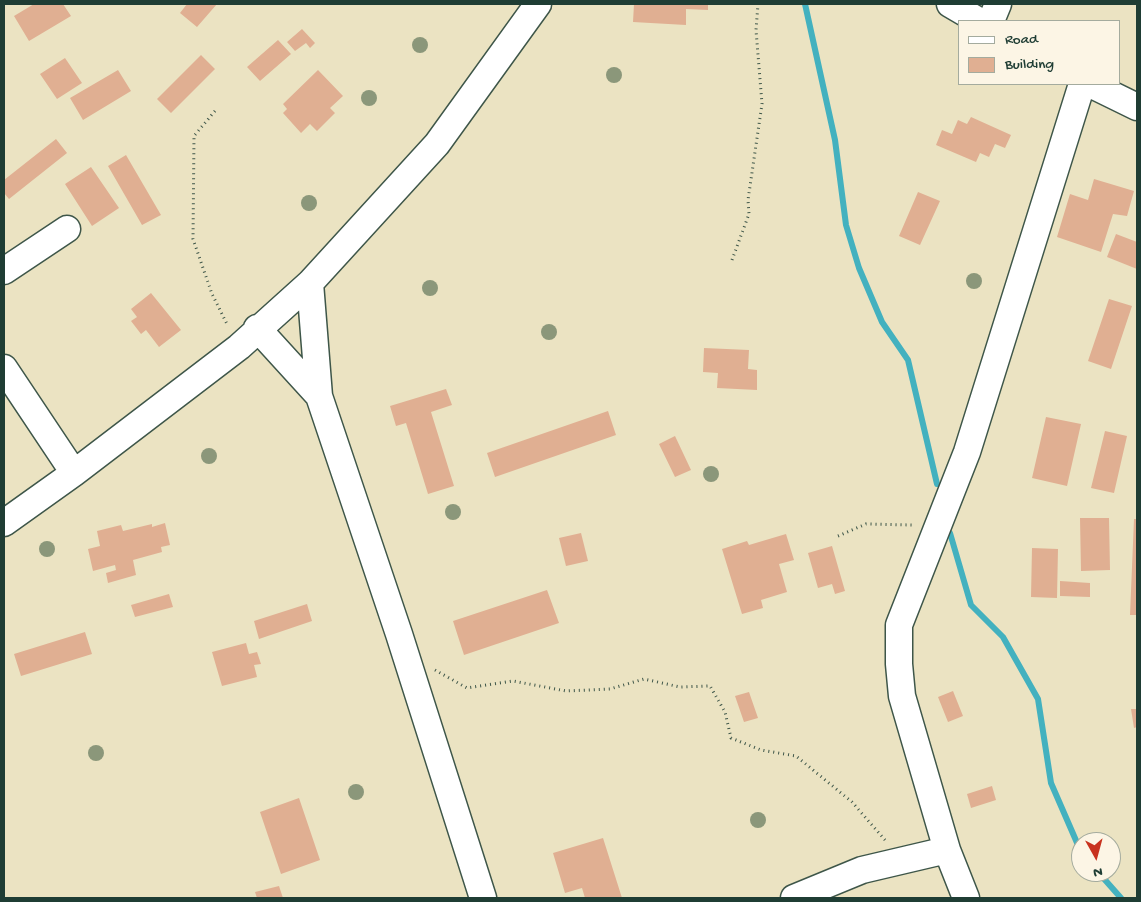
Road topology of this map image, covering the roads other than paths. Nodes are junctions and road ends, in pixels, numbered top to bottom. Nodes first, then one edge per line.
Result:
1 (538, 4) edge
2 (950, 4) edge
3 (998, 4) edge
4 (977, 20) edge
5 (991, 20) edge
6 (1082, 85) edge
7 (1092, 85) edge
8 (1137, 107) edge
9 (67, 229) dead end
10 (4, 271) edge
11 (310, 282) junction
12 (257, 328) junction
13 (4, 368) edge
14 (319, 396) junction
15 (74, 473) junction
16 (4, 523) edge
17 (947, 850) junction
18 (483, 898) edge
19 (794, 898) edge
20 (966, 898) edge

1 - 11 street
2 - 4 street
3 - 5 street
6 - 17 street
7 - 8 street
9 - 10 street
11 - 12 street
11 - 14 street
12 - 14 street
12 - 15 street
13 - 15 street
14 - 18 street
15 - 16 street
17 - 19 street
17 - 20 street

